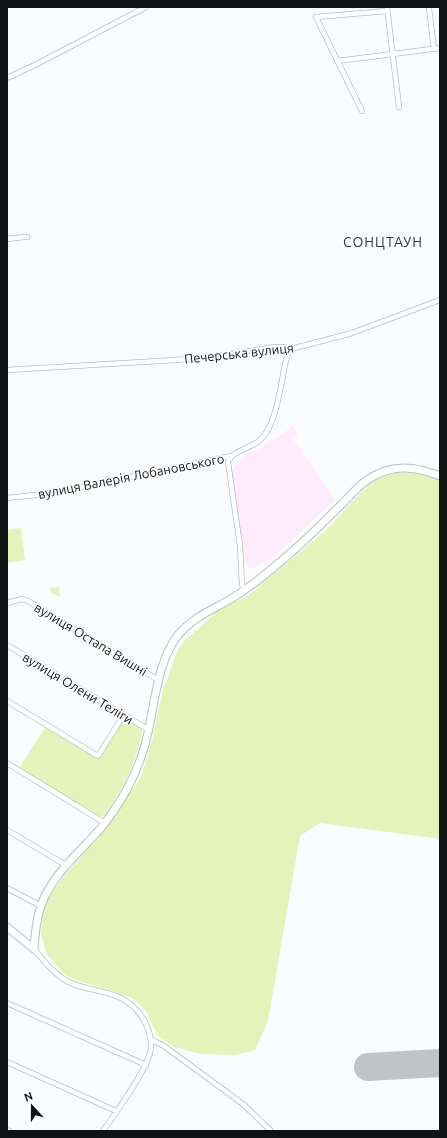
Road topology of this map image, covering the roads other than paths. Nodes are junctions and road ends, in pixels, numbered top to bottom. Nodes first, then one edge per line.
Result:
1 (146, 7) edge
2 (429, 8) dead end
3 (387, 9) edge
4 (440, 48) edge
5 (434, 49) junction
6 (392, 54) junction
7 (337, 62) junction
8 (7, 78) edge
9 (399, 107) dead end
10 (362, 111) dead end
11 (27, 238) dead end
12 (7, 239) edge
13 (440, 300) edge
14 (292, 350) junction
15 (7, 370) edge
16 (231, 456) junction
17 (440, 476) edge
18 (7, 498) edge
19 (244, 590) junction
20 (7, 603) edge
21 (7, 645) edge
22 (159, 678) junction
23 (7, 701) edge
24 (123, 716) junction
25 (148, 730) junction
26 (7, 763) edge
27 (105, 823) junction
28 (7, 830) edge
29 (67, 866) junction
30 (7, 888) edge
31 (41, 906) junction
32 (7, 927) edge
33 (34, 949) junction
34 (7, 1003) edge
35 (150, 1039) junction
36 (7, 1062) edge
37 (146, 1065) junction
38 (116, 1112) junction
39 (103, 1131) edge
40 (270, 1131) edge

1 - 8 street
2 - 5 street
3 - 6 street
3 - 7 street
4 - 5 street
5 - 6 street
6 - 7 street
6 - 9 street
7 - 10 street
11 - 12 street
13 - 14 street, Печерська вулиця
14 - 15 street, Печерська вулиця
14 - 16 street, вулиця Валерія Лобановського
16 - 18 street, вулиця Валерія Лобановського
16 - 19 street, вулиця Валерія Лобановського
17 - 19 street
19 - 22 street
20 - 22 street, вулиця Остапа Вишні
21 - 24 street, вулиця Олени Теліги
22 - 25 street
23 - 24 street
24 - 25 street, вулиця Олени Теліги
25 - 27 street
26 - 27 street
27 - 29 street
28 - 29 street
29 - 31 street
30 - 31 street
31 - 33 street
32 - 33 street
33 - 35 street
34 - 37 street
35 - 37 street
35 - 40 street
36 - 38 street
37 - 38 street
38 - 39 street

